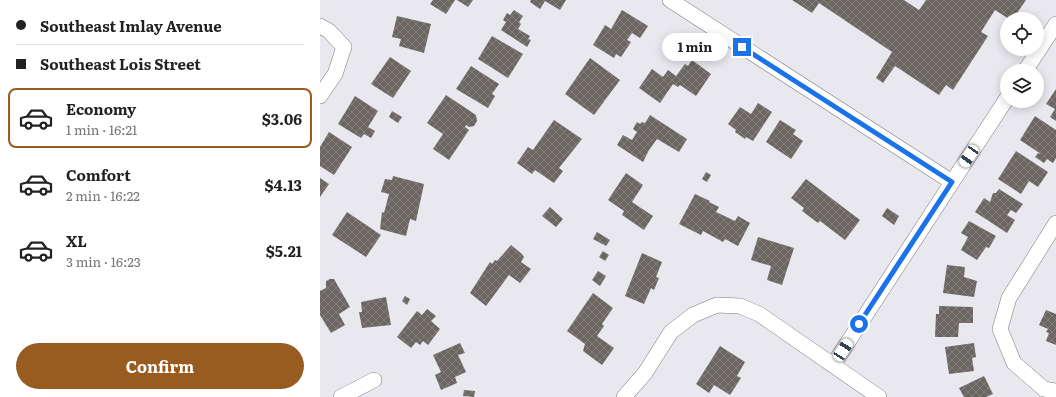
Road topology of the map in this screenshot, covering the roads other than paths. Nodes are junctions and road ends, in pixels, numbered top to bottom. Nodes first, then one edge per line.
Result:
1 (670, 0) edge
2 (1056, 24) edge
3 (320, 26) edge
4 (1030, 64) edge
5 (320, 96) edge
6 (1000, 108) edge
7 (952, 182) junction
8 (1056, 223) edge
9 (833, 365) junction
10 (374, 380) dead end
11 (1056, 391) edge
12 (341, 397) edge
13 (624, 397) edge
14 (878, 397) edge

1 - 7 street
2 - 4 street
3 - 5 street
6 - 7 street
7 - 9 street
8 - 11 street
9 - 13 street
9 - 14 street
10 - 12 street

